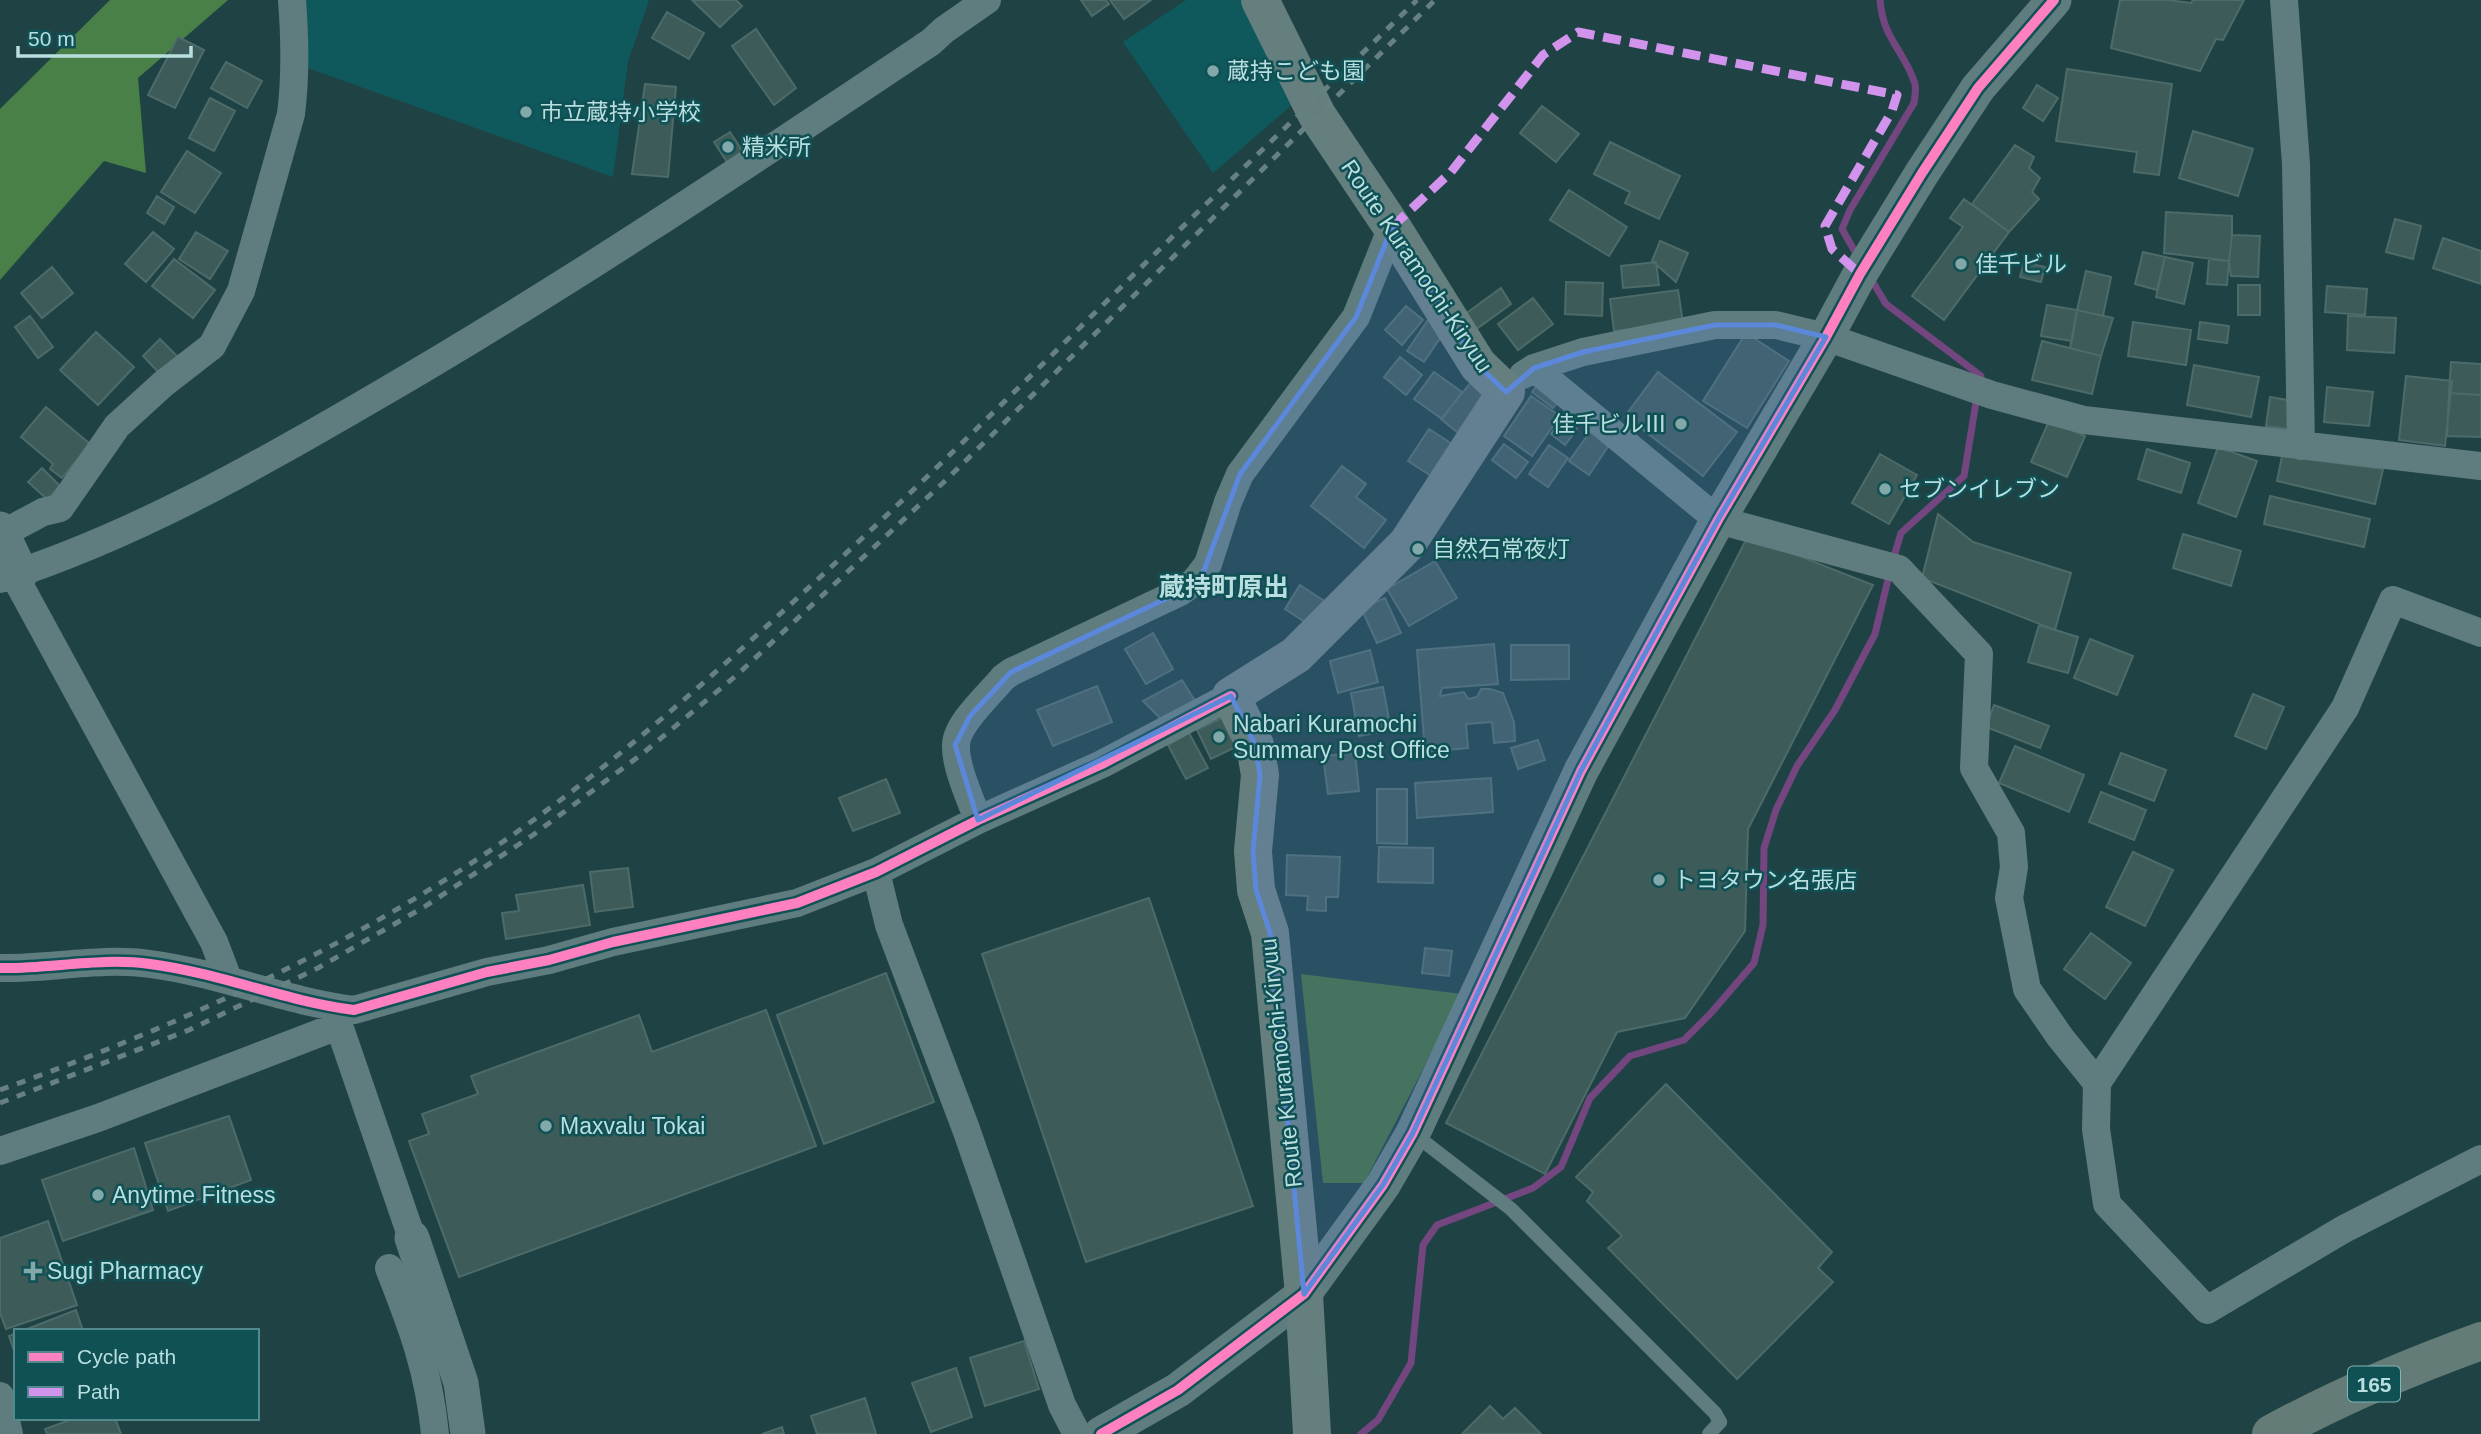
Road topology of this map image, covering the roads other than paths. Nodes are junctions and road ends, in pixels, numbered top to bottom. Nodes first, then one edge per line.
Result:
1 (292, 0) edge
2 (987, 0) edge
3 (1260, 0) edge
4 (2054, 0) edge
5 (2284, 0) edge
6 (1392, 227) junction
7 (1826, 337) junction
8 (1520, 380) junction
9 (2301, 446) junction
10 (2481, 466) edge
11 (1718, 520) junction
12 (1, 531) edge
13 (11, 576) edge
14 (2481, 633) edge
15 (1231, 696) junction
16 (978, 820) junction
17 (876, 873) junction
18 (0, 968) edge
19 (228, 979) junction
20 (336, 1017) junction
21 (2097, 1083) junction
22 (1413, 1133) junction
23 (0, 1151) edge
24 (2481, 1159) edge
25 (412, 1238) joint
26 (389, 1268) dead end
27 (1304, 1294) junction
28 (2481, 1341) edge
29 (0, 1396) edge
30 (9, 1434) edge
31 (435, 1434) edge
32 (468, 1434) edge
33 (1077, 1434) edge
34 (1101, 1434) edge
35 (1312, 1434) edge
36 (1709, 1434) edge
37 (2271, 1434) edge

1 - 12 street
2 - 13 street
3 - 6 main road, Route Kuramochi-Kiryuu
4 - 7 street
5 - 9 street
6 - 8 main road, Route Kuramochi-Kiryuu
6 - 16 street
7 - 8 street
7 - 9 street
7 - 11 street
8 - 11 street
8 - 15 main road, Route Kuramochi-Kiryuu
9 - 10 street
11 - 21 street
11 - 22 street
12 - 13 street
13 - 19 street
14 - 21 street
15 - 16 street
15 - 27 main road, Route Kuramochi-Kiryuu
16 - 17 street
17 - 20 street
17 - 33 street
18 - 19 street
19 - 20 street
20 - 23 street
20 - 25 street
21 - 24 street
22 - 27 street
22 - 36 lane
25 - 32 street
26 - 31 street
27 - 34 street
27 - 35 main road, Route Kuramochi-Kiryuu
28 - 37 highway, 165
29 - 30 street

